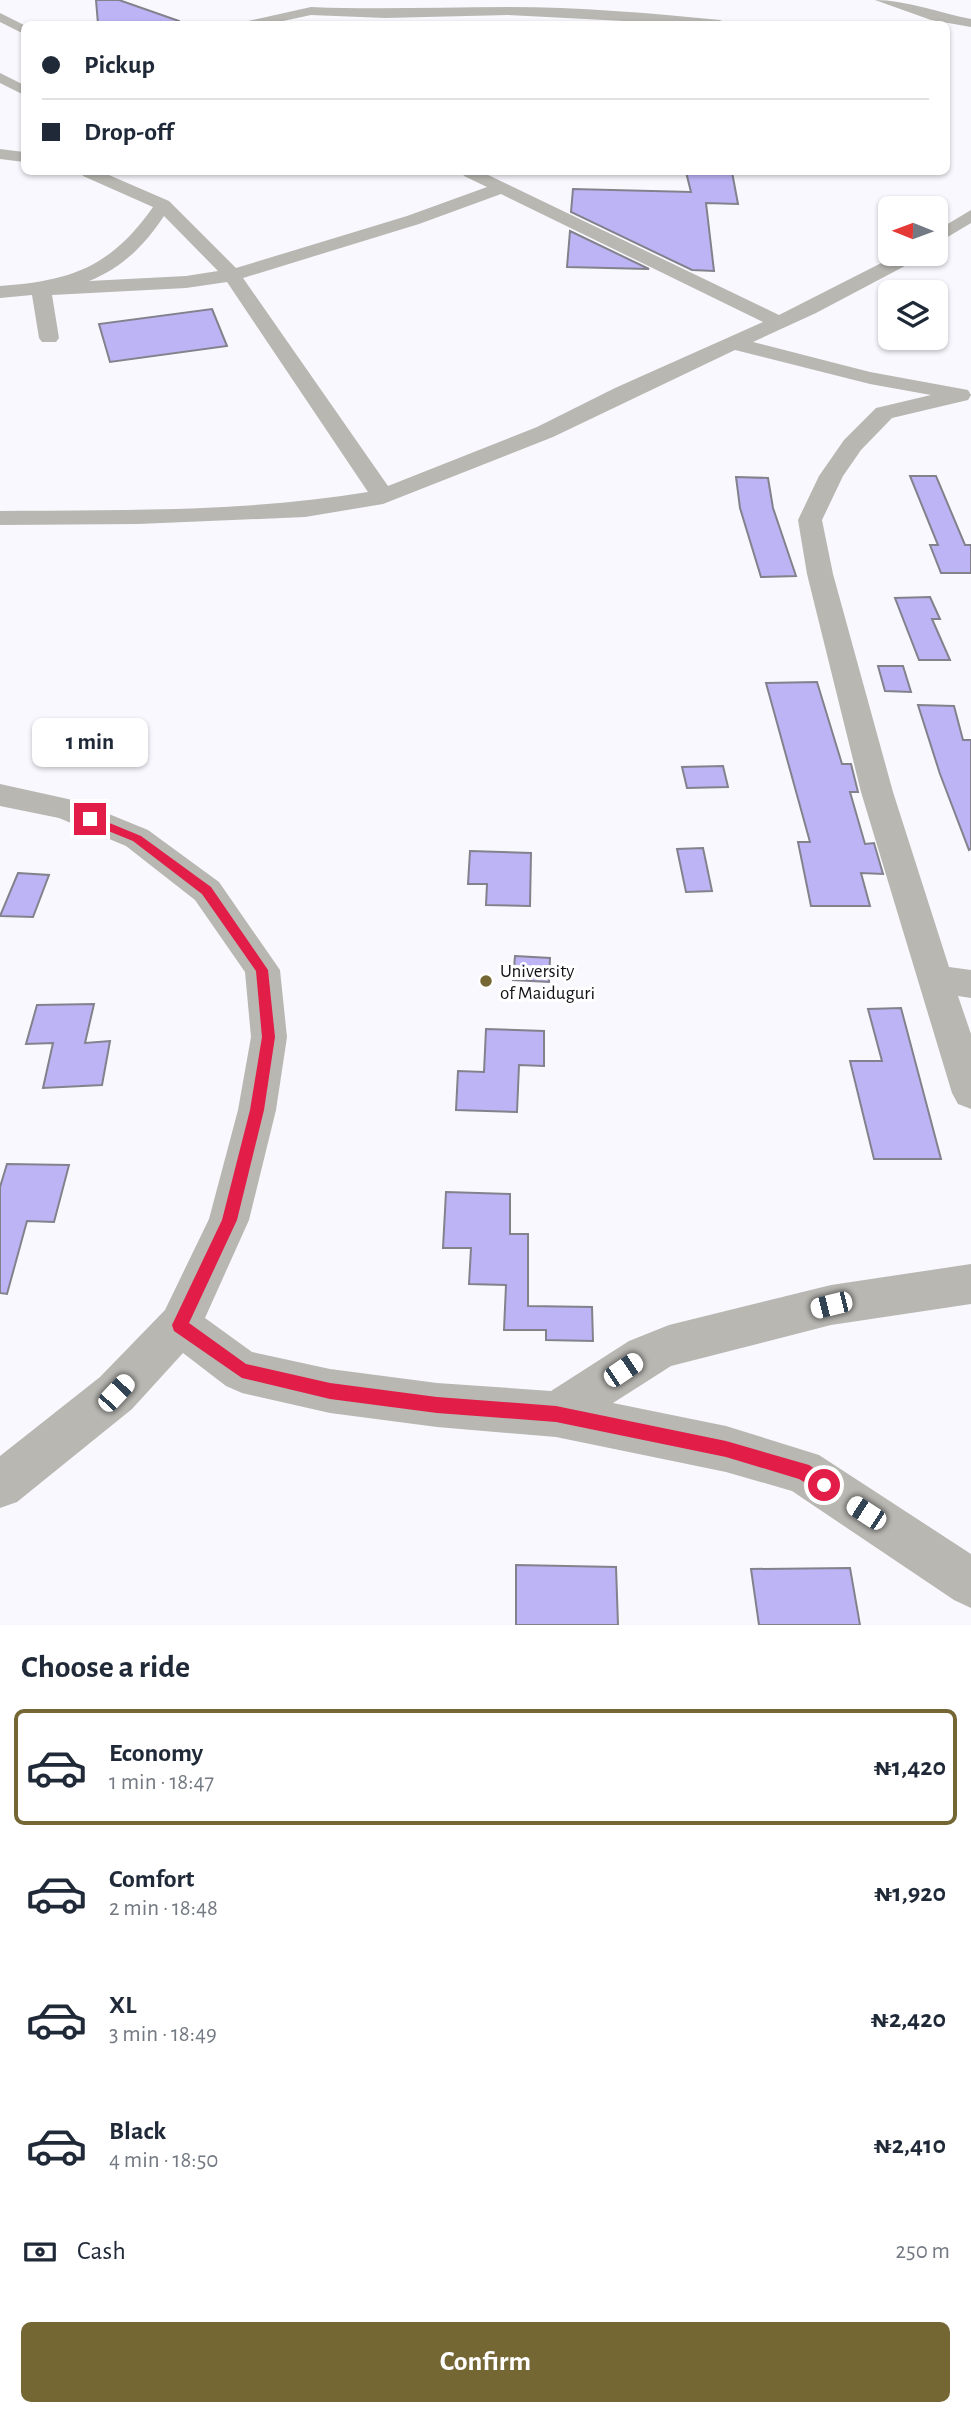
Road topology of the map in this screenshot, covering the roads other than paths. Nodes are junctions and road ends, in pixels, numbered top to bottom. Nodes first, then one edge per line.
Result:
1 (335, 0) edge
2 (481, 0) edge
3 (881, 0) edge
4 (650, 4) dead end
5 (508, 11) junction
6 (312, 12) edge
7 (385, 14) junction
8 (590, 14) junction
9 (0, 17) edge
10 (713, 20) edge
11 (969, 20) edge
12 (268, 21) edge
13 (411, 21) edge
14 (540, 21) edge
15 (950, 27) edge
16 (21, 28) edge
17 (0, 77) edge
18 (20, 96) edge
19 (0, 154) edge
20 (21, 157) edge
21 (96, 175) edge
22 (476, 175) edge
23 (502, 188) junction
24 (163, 205) junction
25 (971, 215) edge
26 (948, 231) edge
27 (890, 266) edge
28 (232, 275) junction
29 (41, 290) junction
30 (0, 292) edge
31 (779, 323) junction
32 (49, 338) dead end
33 (734, 344) junction
34 (966, 396) edge
35 (383, 498) junction
36 (0, 518) edge
37 (0, 795) edge
38 (934, 978) junction
39 (971, 984) edge
40 (971, 1093) edge
41 (971, 1284) edge
42 (180, 1325) junction
43 (556, 1414) junction
44 (0, 1485) edge
45 (971, 1583) edge

1 - 7 street
2 - 5 street
3 - 11 street
4 - 8 street
5 - 7 street
5 - 8 street
5 - 14 street
6 - 7 street
6 - 12 street
7 - 13 street
8 - 10 street
9 - 16 street
11 - 15 street
17 - 18 street
19 - 20 street
21 - 24 street
22 - 23 street
23 - 28 street
23 - 31 street
24 - 28 street
24 - 29 street
25 - 26 street
27 - 31 street
28 - 29 street
28 - 35 street
29 - 30 street
29 - 32 street
31 - 33 street
33 - 34 street
33 - 35 street
34 - 38 street
35 - 36 street
37 - 42 street
38 - 39 street
38 - 40 street
41 - 43 street
42 - 43 street
42 - 44 street
43 - 45 street

